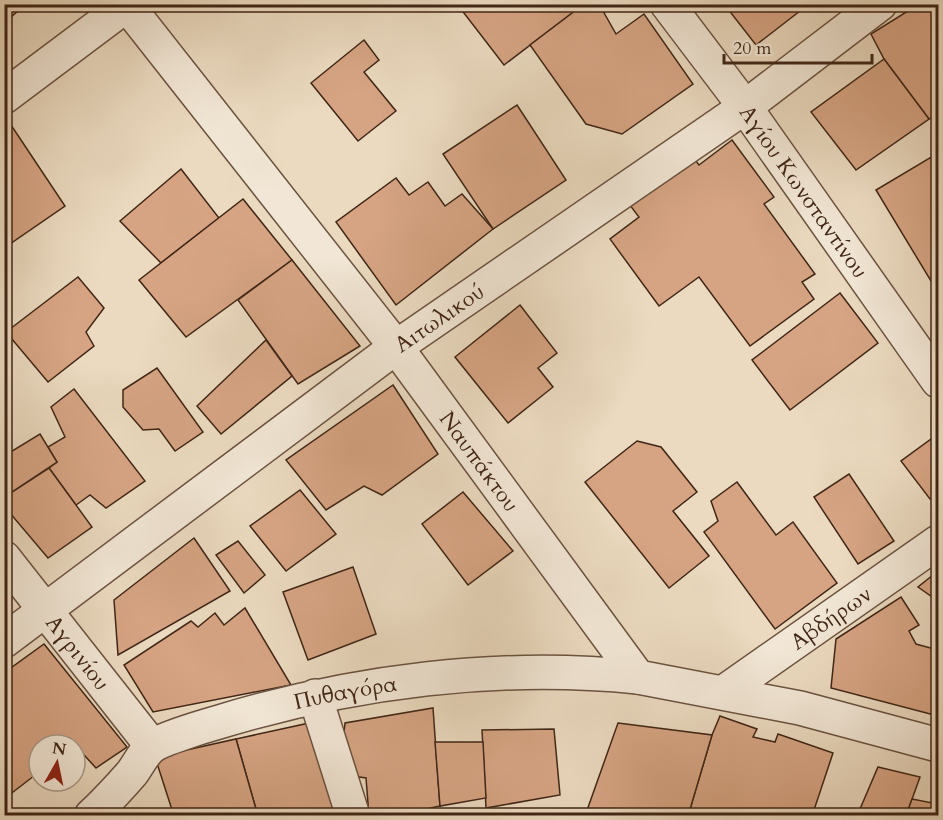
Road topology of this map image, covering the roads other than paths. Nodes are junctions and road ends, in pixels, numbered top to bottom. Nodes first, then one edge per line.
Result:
1 (667, 4) edge
2 (880, 4) edge
3 (127, 5) edge
4 (4, 97) edge
5 (745, 107) junction
6 (396, 347) junction
7 (939, 381) edge
8 (939, 542) edge
9 (4, 558) edge
10 (45, 610) junction
11 (4, 641) edge
12 (638, 677) junction
13 (724, 692) junction
14 (315, 696) junction
15 (939, 745) edge
16 (152, 746) junction
17 (91, 816) edge
18 (353, 816) edge

1 - 5 street, Αγίου Κωνσταντίνου
2 - 5 street, Αιτωλικού
3 - 4 street
3 - 6 street, Ναυπάκτου
5 - 6 street, Αιτωλικού
5 - 7 street, Αγίου Κωνσταντίνου
6 - 10 street, Αιτωλικού
6 - 12 street, Ναυπάκτου
8 - 13 street, Αβδήρων
9 - 10 street, Αγρινίου
10 - 11 street, Αιτωλικού
10 - 16 street, Αγρινίου
12 - 13 street
12 - 14 street, Πυθαγόρα
13 - 15 street
14 - 16 street, Πυθαγόρα
14 - 18 street
16 - 17 street, Πυθαγόρα

